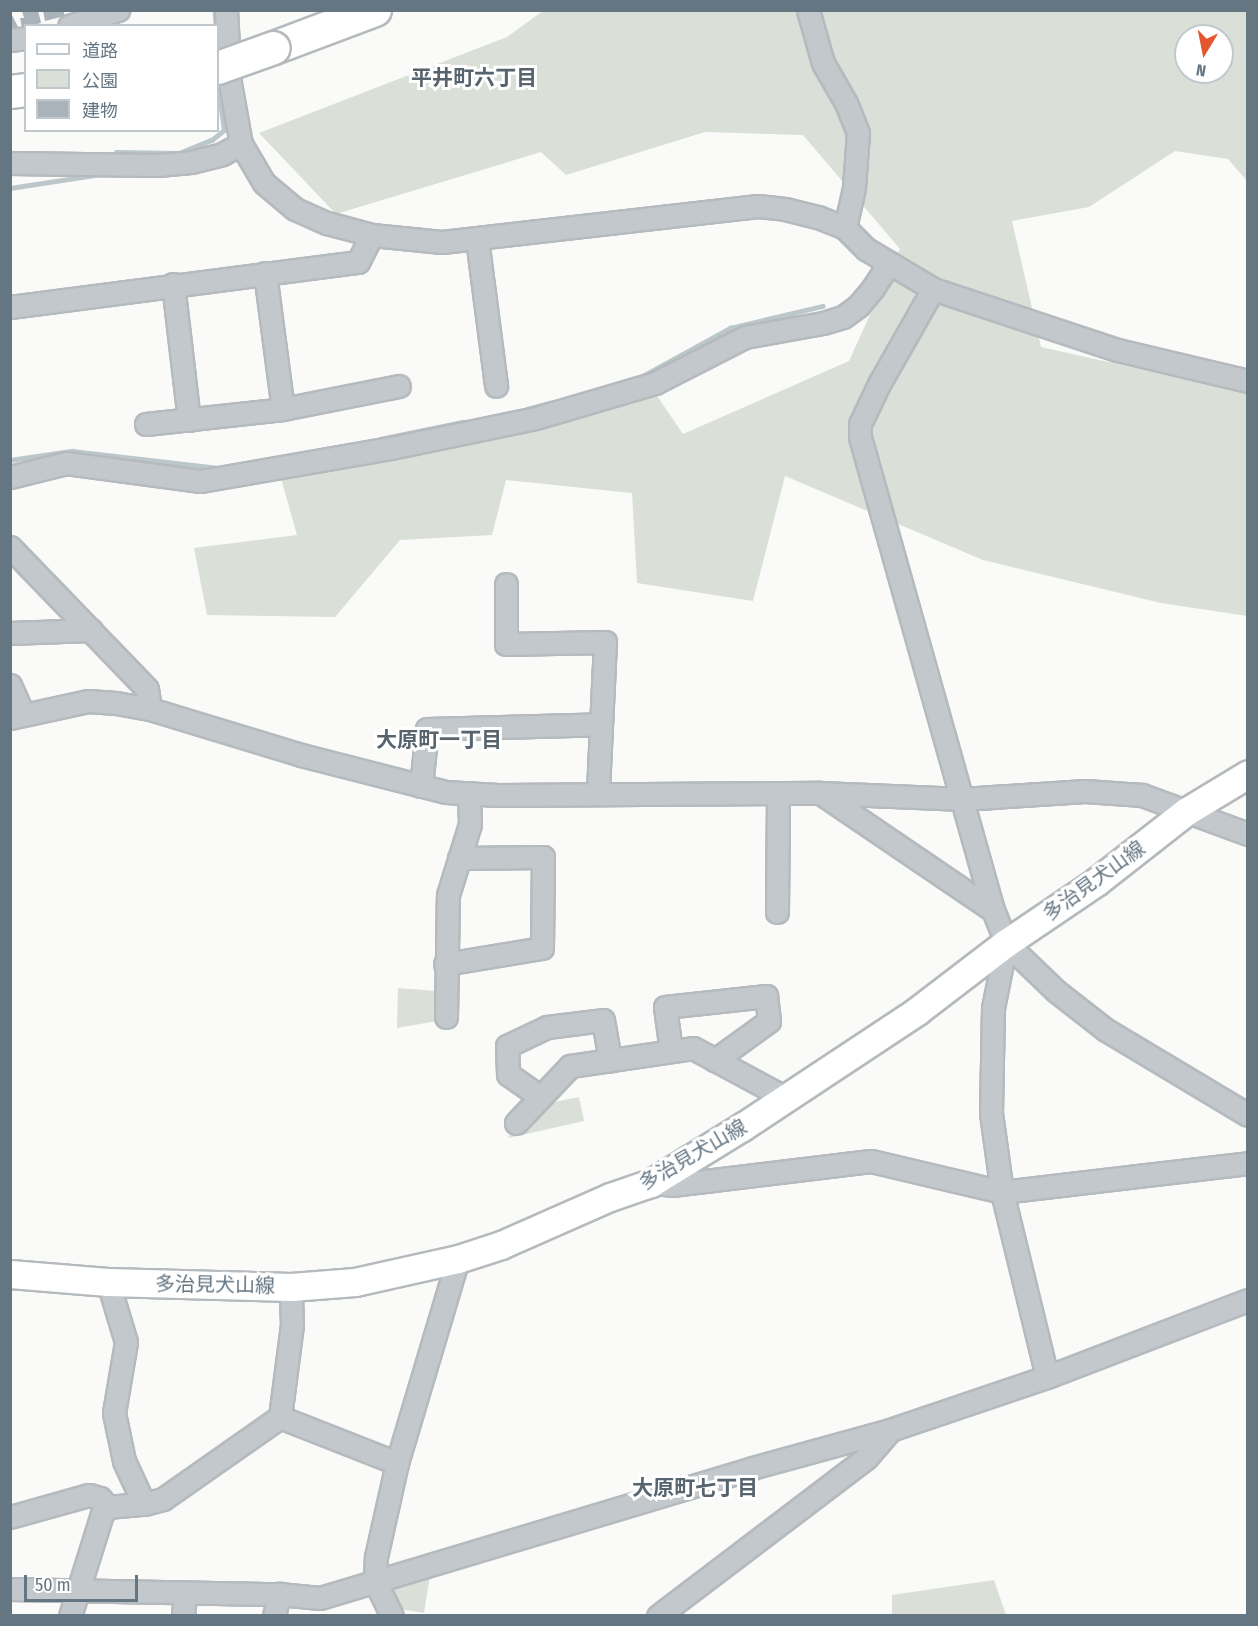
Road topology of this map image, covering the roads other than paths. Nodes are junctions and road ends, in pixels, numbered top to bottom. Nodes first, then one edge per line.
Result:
1 (118, 10) edge
2 (225, 10) edge
3 (318, 10) edge
4 (375, 10) edge
5 (808, 10) edge
6 (75, 24) edge
7 (274, 38) junction
8 (219, 44) edge
9 (219, 67) edge
10 (241, 144) junction
11 (10, 163) edge
12 (845, 228) junction
13 (372, 235) junction
14 (477, 239) junction
15 (889, 263) junction
16 (266, 273) junction
17 (173, 284) junction
18 (933, 289) junction
19 (10, 307) edge
20 (1248, 381) edge
21 (399, 386) dead end
22 (496, 386) dead end
23 (283, 409) junction
24 (189, 420) junction
25 (146, 424) dead end
26 (10, 477) edge
27 (10, 547) edge
28 (506, 584) dead end
29 (91, 630) junction
30 (10, 633) edge
31 (10, 685) edge
32 (150, 709) junction
33 (17, 716) edge
34 (601, 724) junction
35 (1248, 774) edge
36 (421, 786) junction
37 (469, 793) junction
38 (598, 793) junction
39 (778, 793) junction
40 (821, 793) junction
41 (963, 799) junction
42 (1187, 811) junction
43 (1248, 834) edge
44 (459, 858) junction
45 (993, 910) junction
46 (777, 912) dead end
47 (1006, 943) junction
48 (445, 964) junction
49 (446, 1017) dead end
50 (671, 1051) junction
51 (610, 1060) junction
52 (716, 1060) junction
53 (539, 1096) junction
54 (786, 1098) junction
55 (1248, 1115) edge
56 (516, 1123) dead end
57 (1248, 1163) edge
58 (651, 1184) junction
59 (1002, 1192) junction
60 (458, 1259) junction
61 (10, 1274) edge
62 (108, 1282) junction
63 (291, 1287) junction
64 (1248, 1300) edge
65 (1047, 1377) junction
66 (280, 1417) junction
67 (890, 1431) junction
68 (397, 1463) junction
69 (144, 1504) junction
70 (107, 1507) junction
71 (10, 1516) edge
72 (375, 1581) junction
73 (10, 1589) edge
74 (78, 1590) junction
75 (185, 1593) junction
76 (279, 1594) junction
77 (70, 1616) edge
78 (183, 1616) edge
79 (274, 1616) edge
80 (392, 1616) edge
81 (658, 1616) edge

1 - 6 street
2 - 10 street
3 - 7 highway
4 - 7 highway
5 - 12 street
7 - 8 highway
7 - 9 highway, bridge
10 - 11 street
10 - 13 street
12 - 14 street
12 - 15 street
13 - 14 street
13 - 16 street
14 - 22 street
15 - 18 street
15 - 26 street
16 - 17 street
16 - 23 street
17 - 19 street
17 - 24 street
18 - 20 street
18 - 41 street
21 - 23 street
23 - 24 street
24 - 25 street
27 - 29 street
28 - 34 street
29 - 30 street
29 - 32 street
31 - 33 street
32 - 33 street
32 - 36 street
34 - 36 street
34 - 38 street
35 - 42 main road, 多治見犬山線
36 - 37 street
37 - 38 street
37 - 44 street
38 - 39 street
39 - 40 street
39 - 46 street
40 - 41 street
40 - 45 street
41 - 42 street
41 - 45 street
42 - 43 street
42 - 47 main road, 多治見犬山線
44 - 48 street
44 - 48 street
45 - 47 street
47 - 54 main road, 多治見犬山線
47 - 55 street
47 - 59 street
48 - 49 street
50 - 51 street
50 - 52 street
50 - 52 street
51 - 53 street
51 - 53 street
52 - 54 street
53 - 56 street
54 - 58 main road, 多治見犬山線
57 - 59 street
58 - 59 street
58 - 60 main road, 多治見犬山線
59 - 65 street
60 - 63 main road, 多治見犬山線
60 - 68 street
61 - 62 main road, 多治見犬山線
62 - 63 main road, 多治見犬山線
62 - 69 street
63 - 66 street
64 - 65 street
65 - 67 street
66 - 68 street
66 - 69 street
67 - 72 street
67 - 81 street
68 - 72 street
69 - 70 street
70 - 71 street
70 - 74 street
72 - 76 street
72 - 80 street
73 - 74 street
74 - 75 street
74 - 77 street
75 - 76 street
75 - 78 street
76 - 79 street

